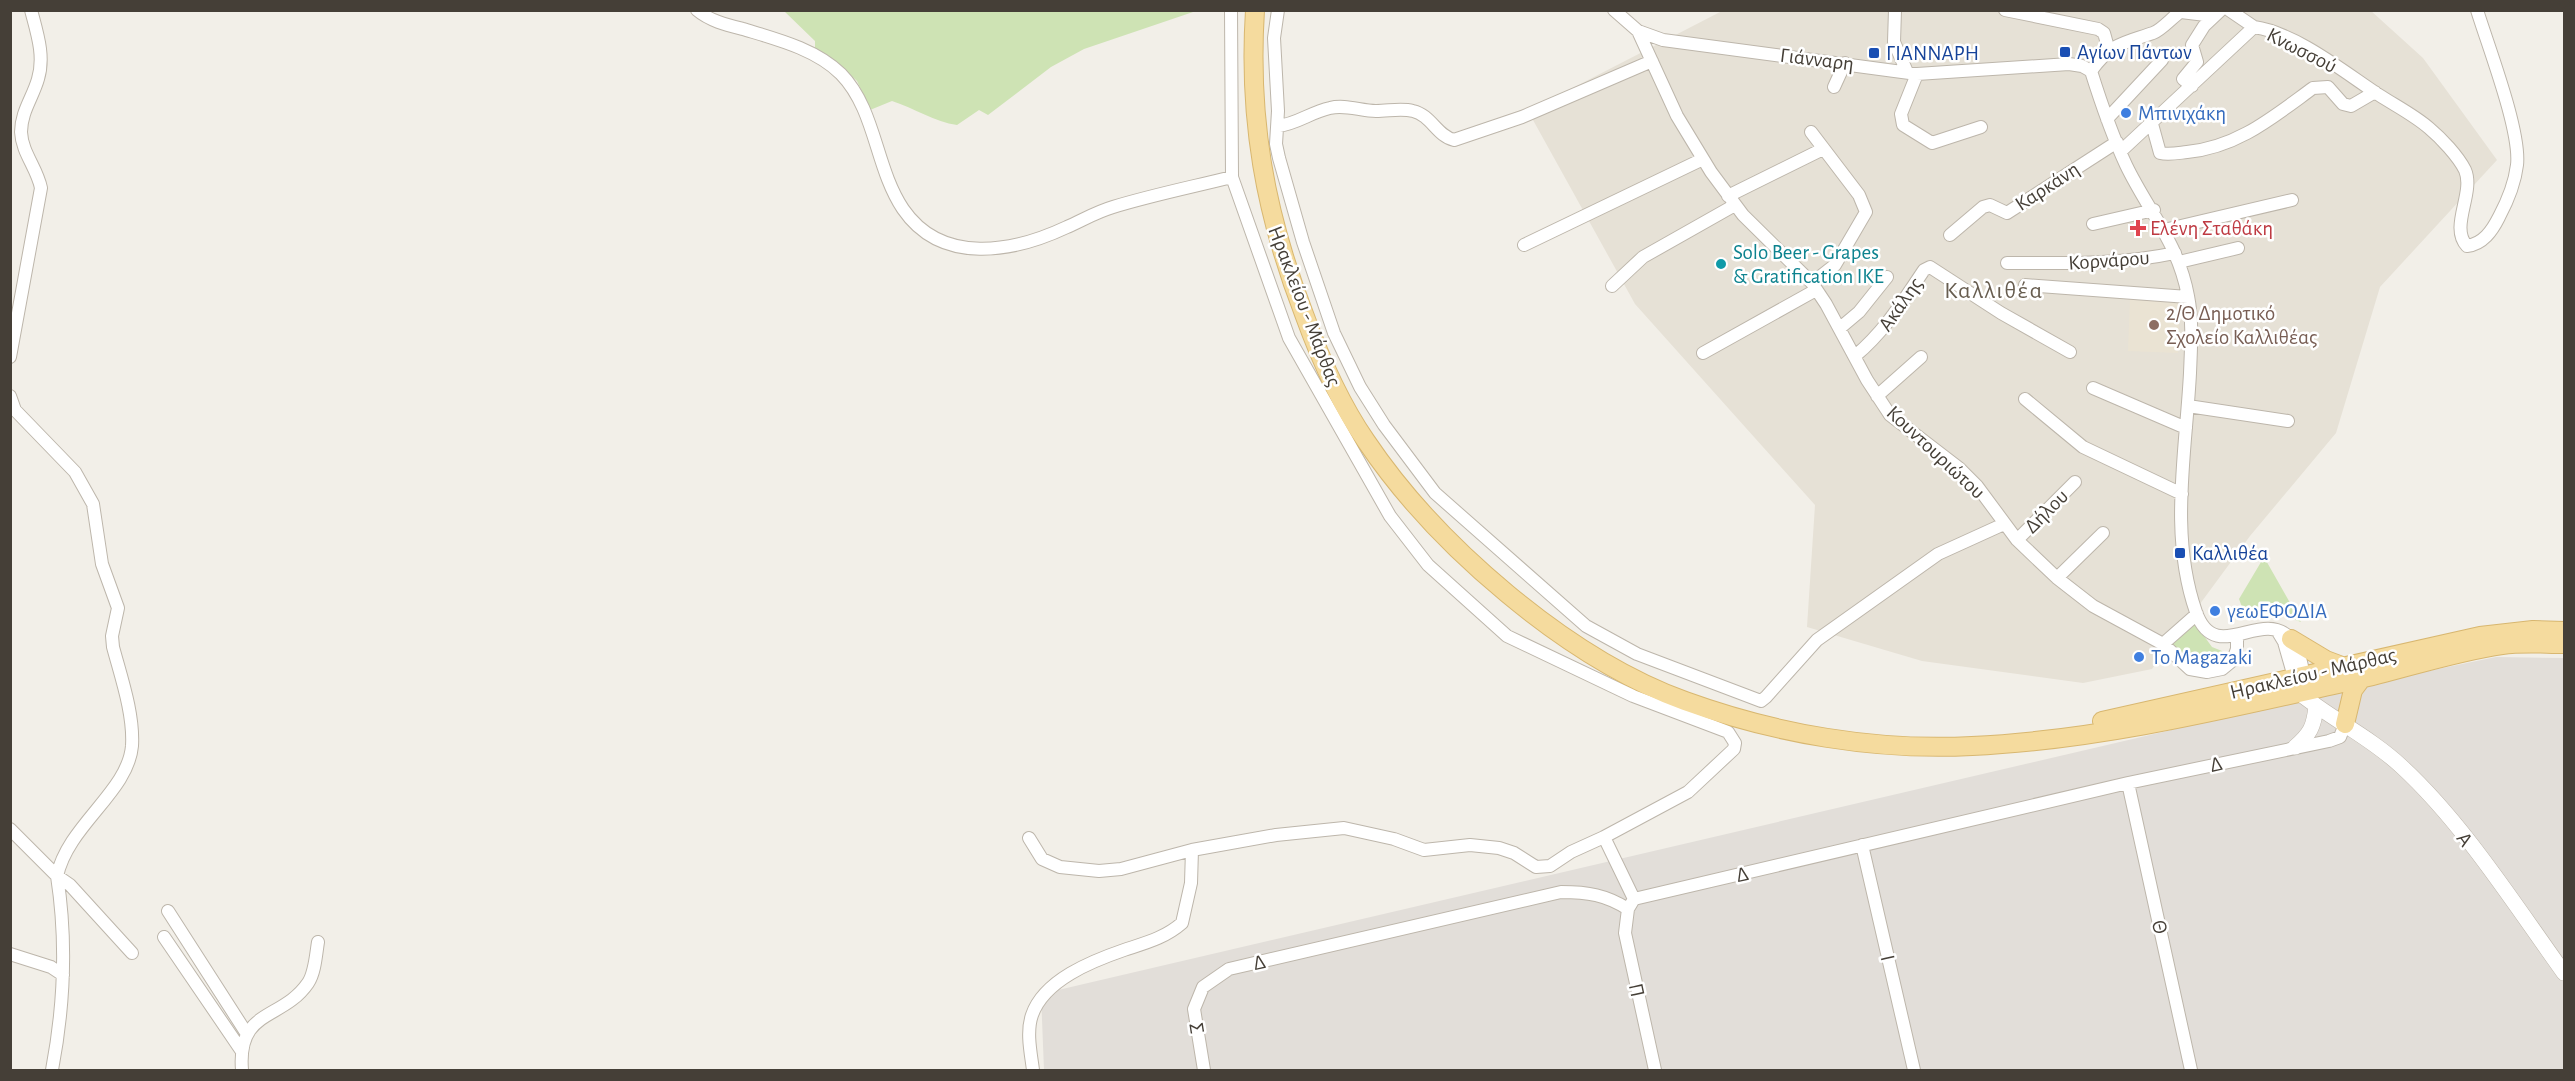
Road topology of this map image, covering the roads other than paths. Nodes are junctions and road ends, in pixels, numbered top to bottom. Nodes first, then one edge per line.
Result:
1 (31, 10) edge
2 (697, 10) edge
3 (1231, 10) edge
4 (1255, 10) edge
5 (1278, 10) edge
6 (1614, 10) edge
7 (1895, 10) edge
8 (2005, 10) edge
9 (2229, 10) edge
10 (2477, 10) edge
11 (2182, 11) edge
12 (2218, 13) edge
13 (2254, 27) junction
14 (1638, 32) junction
15 (2109, 51) junction
16 (2162, 60) dead end
17 (1652, 61) junction
18 (1845, 63) junction
19 (2091, 71) junction
20 (1912, 73) junction
21 (2192, 86) junction
22 (1834, 87) dead end
23 (2378, 94) junction
24 (2107, 120) junction
25 (2152, 124) junction
26 (1278, 126) junction
27 (1981, 128) dead end
28 (1810, 132) dead end
29 (2119, 147) junction
30 (1823, 149) junction
31 (1703, 159) junction
32 (1232, 177) junction
33 (1732, 200) junction
34 (2292, 200) dead end
35 (2154, 210) junction
36 (2093, 224) dead end
37 (2164, 230) junction
38 (1950, 235) dead end
39 (1524, 245) dead end
40 (2238, 248) dead end
41 (2177, 257) junction
42 (2007, 263) dead end
43 (1887, 277) dead end
44 (2025, 285) dead end
45 (1612, 286) dead end
46 (1814, 287) junction
47 (2188, 297) junction
48 (1840, 328) junction
49 (2070, 352) dead end
50 (1703, 353) dead end
51 (1855, 356) junction
52 (10, 357) edge
53 (1921, 357) dead end
54 (2093, 388) dead end
55 (10, 396) edge
56 (1877, 396) junction
57 (2025, 399) dead end
58 (2188, 406) junction
59 (2288, 421) dead end
60 (2186, 428) junction
61 (2075, 482) dead end
62 (2182, 494) junction
63 (2004, 524) junction
64 (2103, 533) dead end
65 (2017, 540) junction
66 (2057, 578) junction
67 (2197, 614) junction
68 (2565, 631) edge
69 (2284, 635) junction
70 (2237, 637) junction
71 (2163, 644) junction
72 (2565, 644) edge
73 (2342, 666) junction
74 (2362, 678) junction
75 (2305, 688) junction
76 (2345, 724) junction
77 (2295, 747) junction
78 (2128, 783) junction
79 (10, 829) edge
80 (1604, 837) junction
81 (1029, 838) dead end
82 (1862, 845) junction
83 (1192, 850) junction
84 (57, 876) junction
85 (1631, 904) junction
86 (168, 911) dead end
87 (164, 937) dead end
88 (318, 942) dead end
89 (132, 953) dead end
90 (10, 954) edge
91 (2562, 966) edge
92 (63, 975) junction
93 (1203, 987) joint
94 (247, 1034) junction
95 (241, 1050) junction
96 (52, 1071) edge
97 (242, 1071) edge
98 (1033, 1071) edge
99 (1204, 1071) edge
100 (1655, 1071) edge
101 (1914, 1071) edge
102 (2191, 1071) edge

1 - 52 street
2 - 32 street
3 - 32 street
4 - 75 main road, Ηρακλείου - Μάρθας
5 - 26 street
6 - 14 street, Κουντουριώτου
7 - 20 street
8 - 15 street
9 - 13 street
10 - 23 street, Κνωσσού
11 - 12 street
11 - 15 street
12 - 21 street
13 - 21 street, Κνωσσού
13 - 23 street, Κνωσσού
14 - 17 street, Κουντουριώτου
14 - 18 street, Γιάνναρη
15 - 19 street
16 - 24 street
17 - 26 street
17 - 31 street, Κουντουριώτου
18 - 20 street, Γιάνναρη
18 - 22 street
19 - 20 street, Γιάνναρη
19 - 24 street
20 - 27 street
21 - 25 street, Κνωσσού
23 - 25 street
24 - 29 street
25 - 29 street, Κνωσσού
26 - 63 street
28 - 30 street
29 - 35 street
29 - 38 street, Καρκάνη
30 - 33 street
30 - 46 street
31 - 33 street, Κουντουριώτου
31 - 39 street
32 - 80 street
33 - 45 street
33 - 46 street, Κουντουριώτου
34 - 37 street
35 - 36 street
35 - 37 street
37 - 41 street
40 - 41 street, Κορνάρου
41 - 42 street, Κορνάρου
41 - 47 street
43 - 48 street
44 - 47 street
46 - 48 street, Κουντουριώτου
46 - 50 street
47 - 58 street
48 - 51 street, Κουντουριώτου
49 - 51 street, Ακάλης
51 - 56 street, Κουντουριώτου
53 - 56 street
54 - 60 street
55 - 84 street
56 - 63 street, Κουντουριώτου
57 - 62 street
58 - 59 street
58 - 60 street
60 - 62 street
61 - 65 street, Δήλου
62 - 67 street
63 - 65 street, Κουντουριώτου
64 - 66 street
65 - 66 street, Κουντουριώτου
66 - 71 street, Κουντουριώτου
67 - 70 street
67 - 71 street
68 - 73 main road, Ηρακλείου - Μάρθας
69 - 70 street
69 - 73 main road
69 - 75 street
70 - 71 street, Κουντουριώτου
72 - 74 main road, Ηρακλείου - Μάρθας
73 - 75 main road, Ηρακλείου - Μάρθας
74 - 75 main road, Ηρακλείου - Μάρθας
74 - 76 main road
75 - 76 street, Α
75 - 77 street
76 - 77 street, Δ
76 - 91 street, Α
77 - 78 street, Δ
78 - 82 street, Δ
78 - 102 street, Θ
79 - 84 street
80 - 83 street
80 - 85 street
81 - 83 street
82 - 85 street, Δ
82 - 101 street, Ι
83 - 98 street
84 - 89 street
84 - 92 street
85 - 93 street, Δ
85 - 100 street, Π
86 - 94 street
87 - 95 street
88 - 94 street
90 - 92 street
92 - 96 street
93 - 99 street, Σ
94 - 95 street
95 - 97 street

